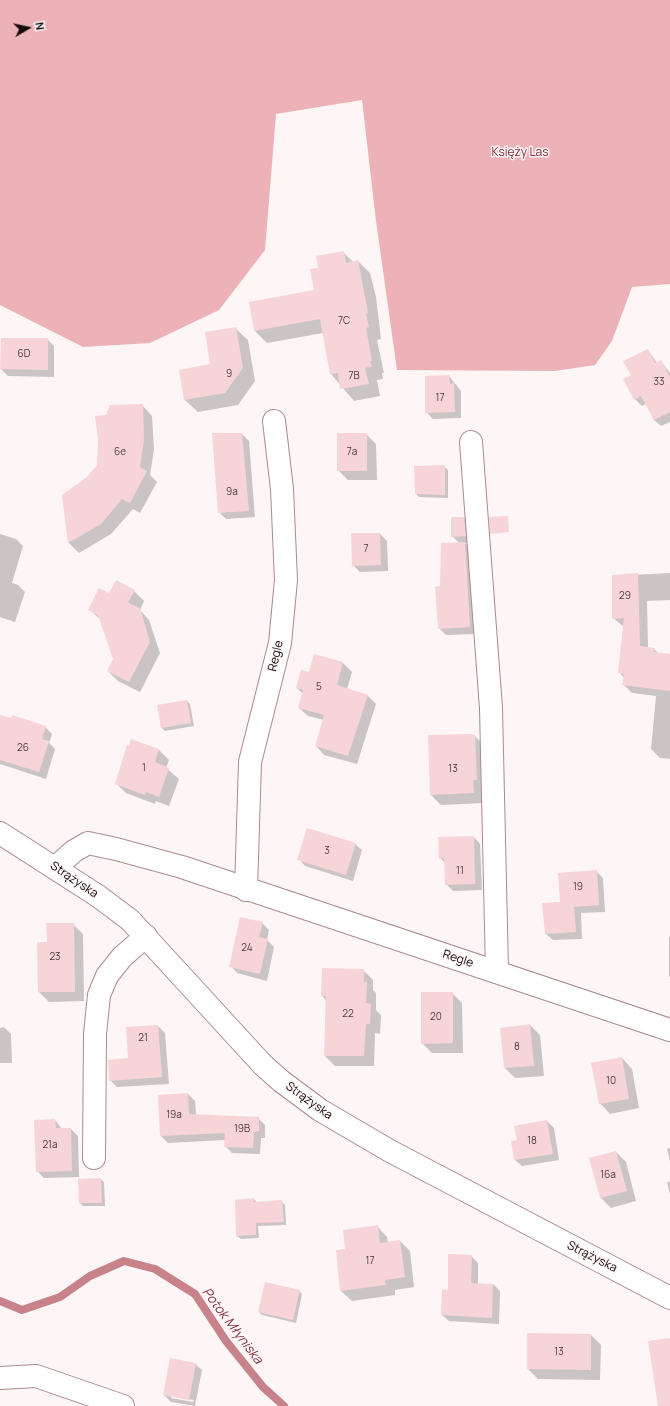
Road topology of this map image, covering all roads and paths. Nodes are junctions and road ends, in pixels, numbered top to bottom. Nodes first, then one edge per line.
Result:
1 (274, 421) dead end
2 (471, 442) dead end
3 (0, 833) edge
4 (55, 868) junction
5 (246, 890) junction
6 (146, 936) junction
7 (497, 971) junction
8 (670, 1030) edge
9 (94, 1158) dead end
10 (670, 1298) edge
11 (0, 1378) edge
12 (123, 1406) edge

1 - 5 street, Regle
2 - 7 street
3 - 4 street, Strążyska
4 - 5 street, Regle
4 - 6 street, Strążyska
5 - 7 street, Regle
6 - 9 street
6 - 10 street, Strążyska
7 - 8 street, Regle
11 - 12 street

